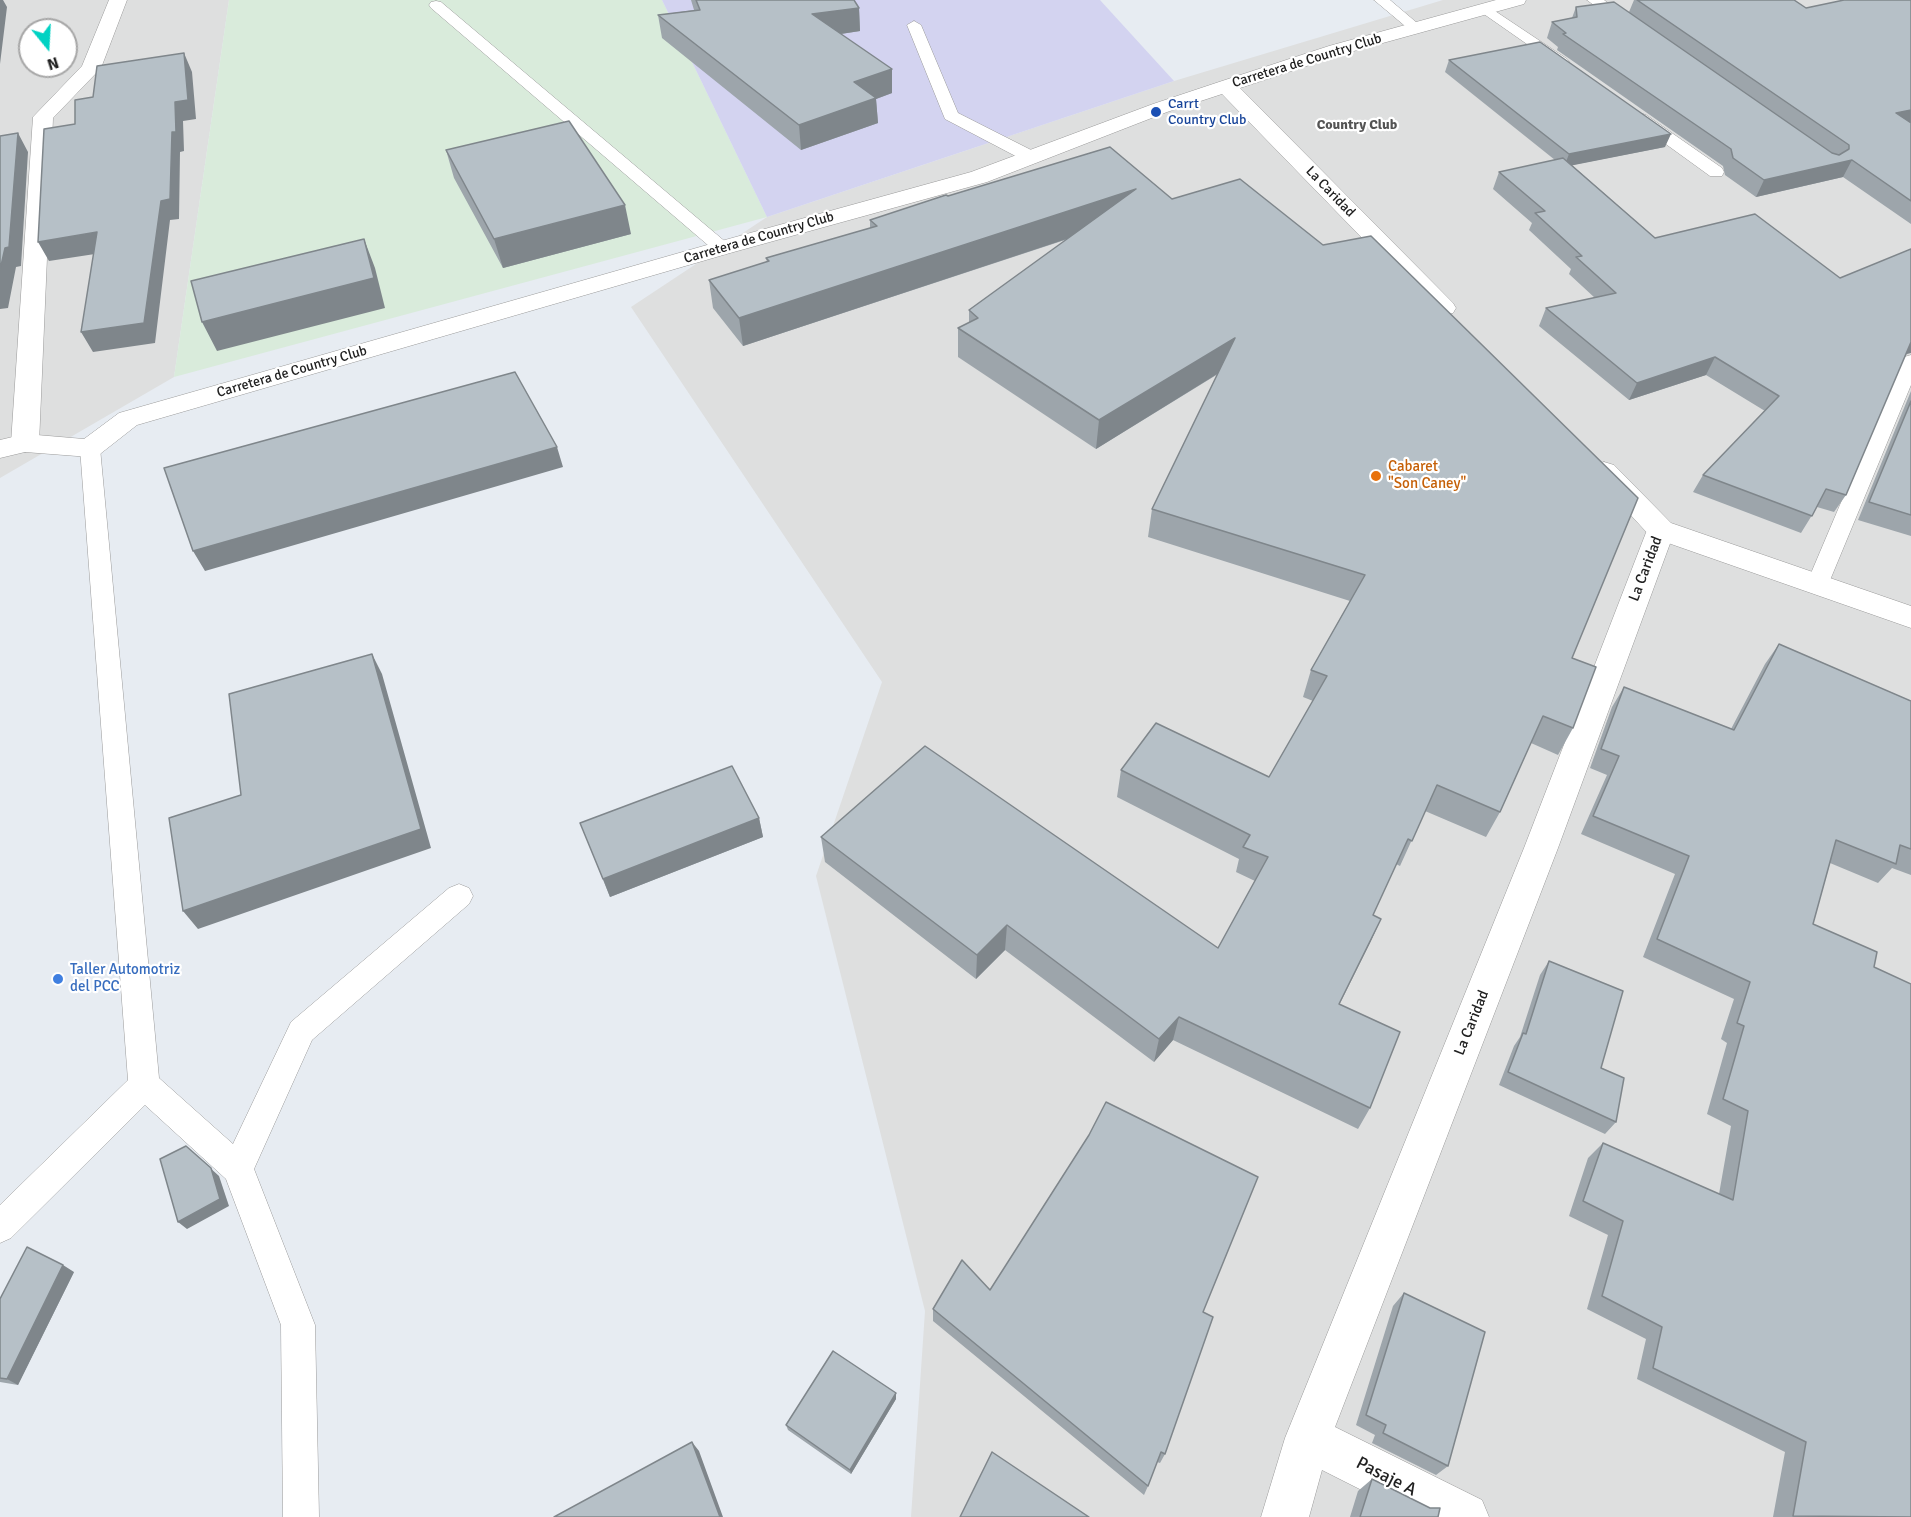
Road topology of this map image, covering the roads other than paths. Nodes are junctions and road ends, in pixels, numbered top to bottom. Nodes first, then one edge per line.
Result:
1 (118, 0) edge
2 (1381, 0) edge
3 (1517, 0) edge
4 (1594, 0) edge
5 (435, 5) dead end
6 (1486, 9) junction
7 (914, 26) dead end
8 (1416, 28) junction
9 (1641, 33) edge
10 (1572, 70) edge
11 (1226, 86) junction
12 (1630, 111) edge
13 (1031, 158) junction
14 (1716, 172) dead end
15 (722, 248) junction
16 (1460, 325) edge
17 (1911, 361) edge
18 (25, 443) junction
19 (90, 448) junction
20 (0, 449) edge
21 (1586, 453) edge
22 (1661, 530) junction
23 (1817, 585) junction
24 (1911, 617) edge
25 (459, 896) dead end
26 (144, 1085) junction
27 (238, 1169) junction
28 (0, 1227) edge
29 (1308, 1438) junction
30 (301, 1517) edge
31 (1285, 1517) edge
32 (1465, 1517) edge

1 - 18 street
2 - 8 lane
3 - 6 street, Carretera de Country Club
4 - 9 lane
5 - 15 lane
6 - 8 street, Carretera de Country Club
6 - 10 lane
7 - 13 lane
8 - 11 street, Carretera de Country Club
11 - 13 street, Carretera de Country Club
11 - 16 street, La Caridad
12 - 14 lane
13 - 15 street, Carretera de Country Club
15 - 19 street, Carretera de Country Club
17 - 23 lane
18 - 19 street
18 - 20 street
19 - 26 lane
21 - 22 street, La Caridad
22 - 23 street, La Caridad
22 - 29 street, La Caridad
23 - 24 street, La Caridad
25 - 27 lane
26 - 27 lane
26 - 28 lane
27 - 30 lane
29 - 31 street, La Caridad
29 - 32 street, Pasaje A

